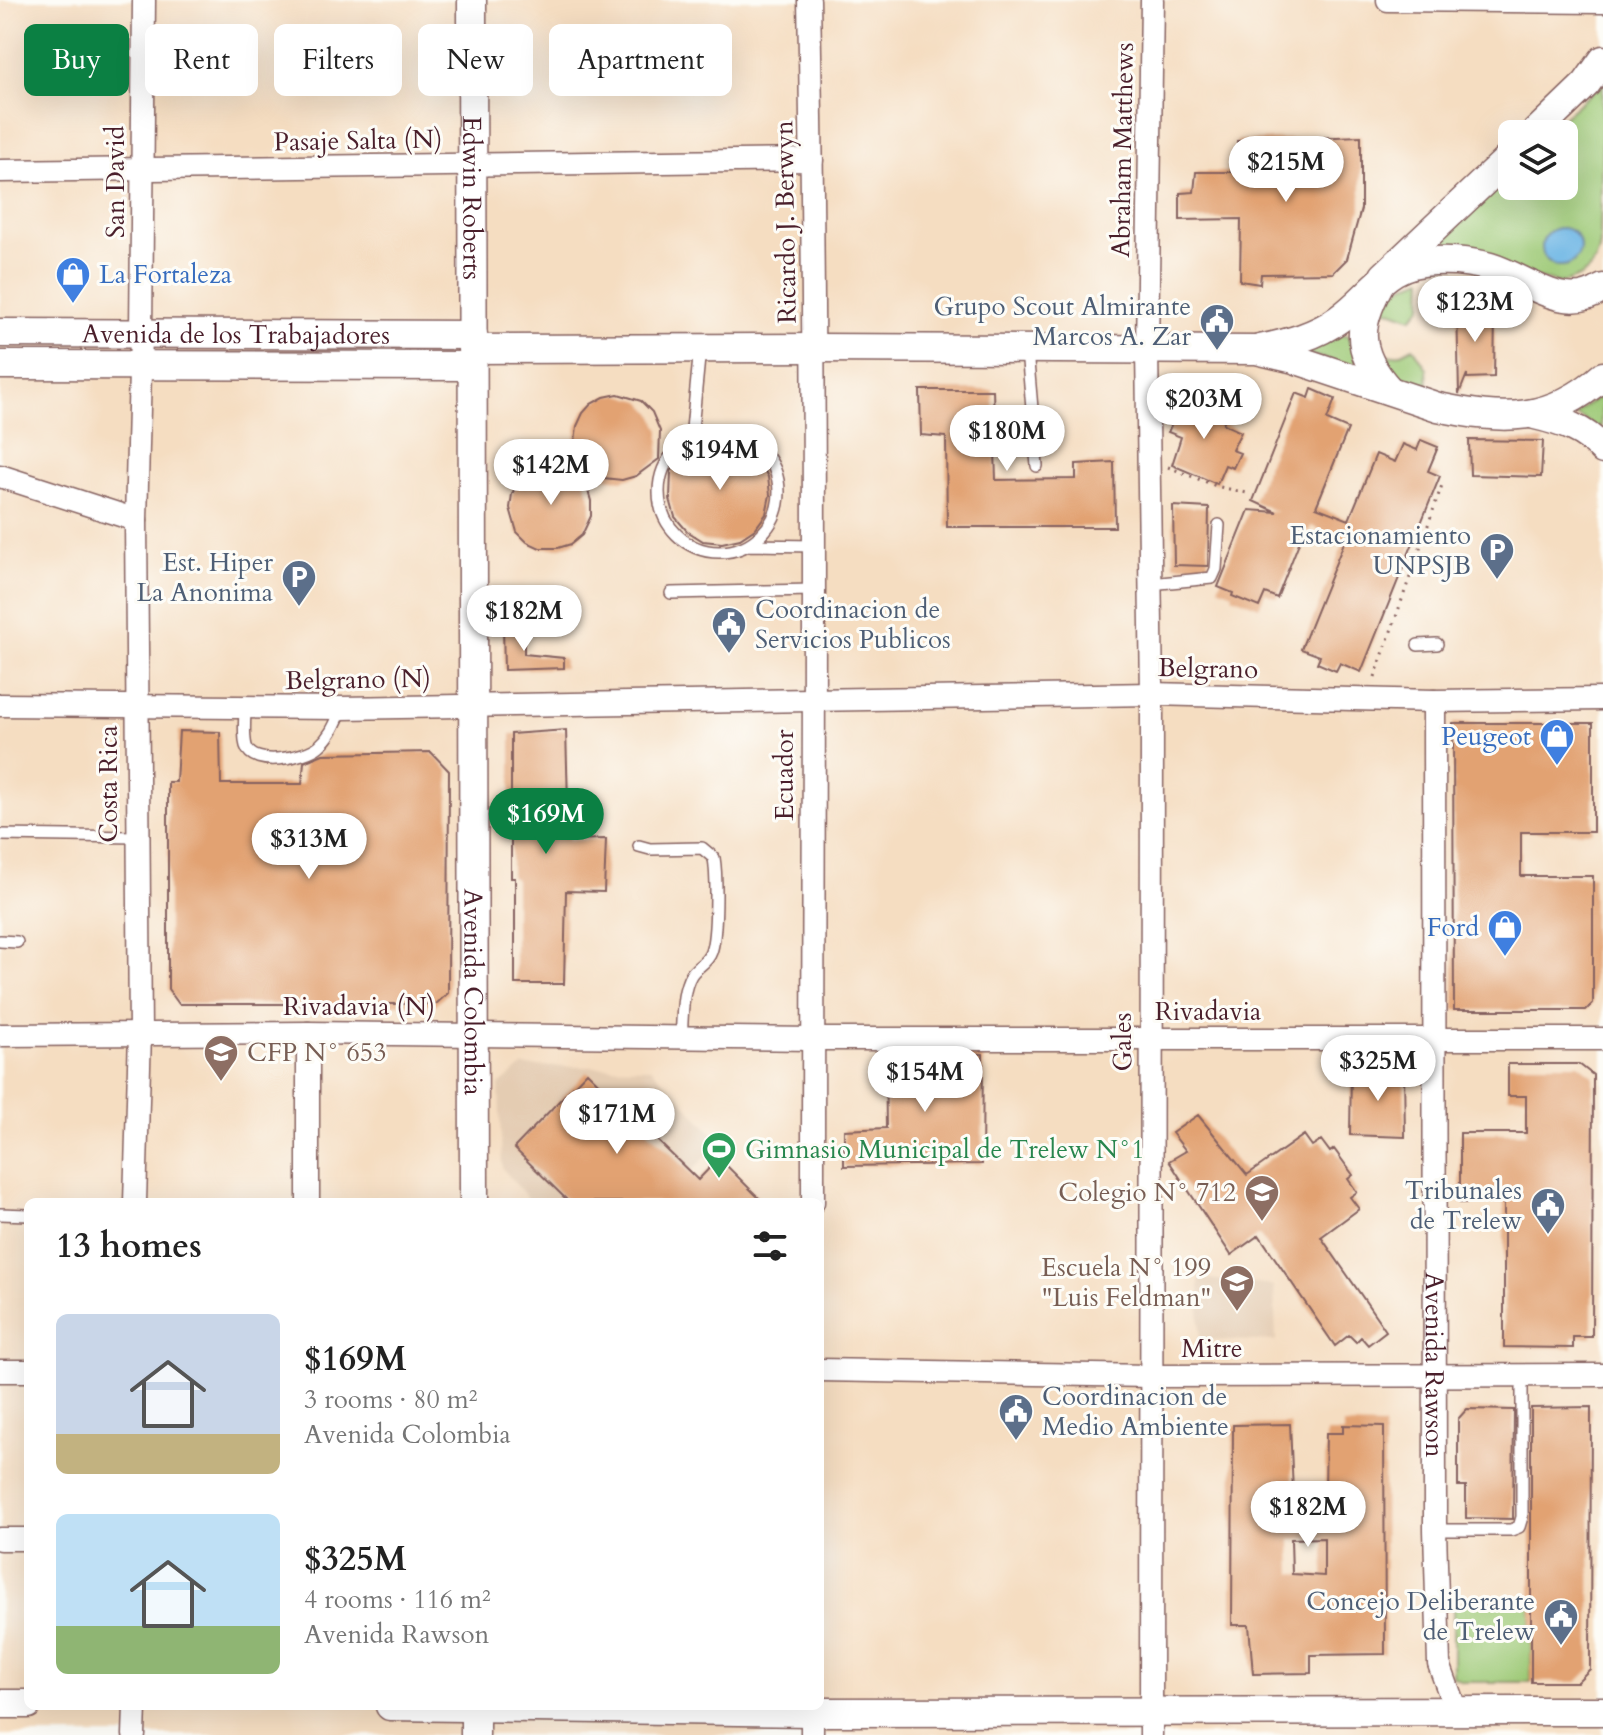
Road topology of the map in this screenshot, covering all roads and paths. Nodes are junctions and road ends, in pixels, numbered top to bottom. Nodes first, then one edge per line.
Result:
1 (144, 0) edge
2 (472, 0) edge
3 (809, 0) edge
4 (1152, 0) edge
5 (1388, 0) edge
6 (1603, 2) edge
7 (1603, 60) edge
8 (1549, 120) edge
9 (812, 160) junction
10 (472, 166) junction
11 (1498, 168) edge
12 (0, 171) edge
13 (143, 171) junction
14 (1384, 276) junction
15 (1603, 288) edge
16 (0, 333) edge
17 (141, 333) junction
18 (700, 348) junction
19 (815, 348) junction
20 (1027, 349) junction
21 (472, 350) junction
22 (1147, 350) junction
23 (1256, 350) junction
24 (0, 365) edge
25 (141, 365) junction
26 (1603, 376) edge
27 (1389, 390) junction
28 (1535, 415) junction
29 (691, 439) junction
30 (1603, 450) edge
31 (1037, 466) dead end
32 (1166, 466) dead end
33 (0, 476) edge
34 (1442, 485) dead end
35 (1251, 494) dead end
36 (136, 520) junction
37 (1219, 525) dead end
38 (747, 545) junction
39 (814, 546) junction
40 (1150, 584) junction
41 (813, 590) junction
42 (671, 593) dead end
43 (1437, 644) dead end
44 (1418, 645) dead end
45 (1375, 677) dead end
46 (1152, 694) junction
47 (812, 698) junction
48 (1603, 699) edge
49 (1434, 701) junction
50 (0, 705) edge
51 (473, 705) junction
52 (136, 707) junction
53 (245, 708) junction
54 (342, 708) junction
55 (0, 835) edge
56 (136, 837) junction
57 (639, 846) dead end
58 (0, 941) edge
59 (17, 942) dead end
60 (140, 1033) junction
61 (308, 1033) junction
62 (474, 1034) junction
63 (0, 1035) edge
64 (681, 1037) junction
65 (813, 1039) junction
66 (1150, 1039) junction
67 (1603, 1039) edge
68 (1434, 1041) junction
69 (135, 1198) edge
70 (308, 1198) edge
71 (474, 1198) edge
72 (813, 1198) edge
73 (0, 1214) edge
74 (24, 1215) edge
75 (824, 1370) edge
76 (0, 1371) edge
77 (24, 1371) edge
78 (1522, 1375) junction
79 (1603, 1375) edge
80 (1150, 1376) junction
81 (1434, 1376) junction
82 (1435, 1530) junction
83 (0, 1539) edge
84 (24, 1539) edge
85 (0, 1704) edge
86 (24, 1704) edge
87 (135, 1710) edge
88 (475, 1710) edge
89 (587, 1710) edge
90 (1603, 1711) edge
91 (812, 1718) edge
92 (1151, 1723) edge
93 (1445, 1723) edge
94 (134, 1735) edge
95 (475, 1735) edge

1 - 13 street, San David
2 - 10 street, Edwin Roberts
3 - 9 street, Ricardo J. Berwyn
4 - 22 street, Abraham Matthews
5 - 6 street
7 - 8 street
9 - 10 street, Pasaje Salta (N)
9 - 19 street, Ricardo J. Berwyn
10 - 13 street, Pasaje Salta (N)
10 - 21 street, Edwin Roberts
11 - 14 street
12 - 13 street, Pasaje Salta (N)
13 - 17 street, San David
14 - 15 street
14 - 23 street
14 - 27 street
16 - 17 street, Avenida de los Trabajadores
17 - 21 street, Avenida de los Trabajadores
17 - 25 street, San David
18 - 19 street, Avenida de los Trabajadores
18 - 21 street, Avenida de los Trabajadores
18 - 29 lane
19 - 20 street, Avenida de los Trabajadores
19 - 39 street, Ecuador
20 - 22 street, Avenida de los Trabajadores
20 - 31 lane
21 - 25 street, Avenida de los Trabajadores
21 - 51 street, Avenida Colombia
22 - 23 street, Avenida de los Trabajadores
22 - 40 street, Gales
23 - 27 street
24 - 25 street, Avenida de los Trabajadores
25 - 36 street, Costa Rica
26 - 28 street
27 - 28 street
28 - 30 street
29 - 38 lane
29 - 38 lane
32 - 35 path
33 - 36 street
34 - 45 path
36 - 52 street, Costa Rica
37 - 40 lane
38 - 39 lane
39 - 41 street, Ecuador
40 - 46 street, Gales
41 - 42 lane
41 - 47 street, Ecuador
43 - 44 lane
46 - 47 street, Belgrano
46 - 49 street, Belgrano
46 - 66 street, Gales
47 - 51 street, Belgrano (N)
47 - 65 street, Ecuador
48 - 49 street, Belgrano
49 - 68 street, Avenida Rawson
50 - 52 street, Belgrano (N)
51 - 54 street, Belgrano (N)
51 - 62 street, Avenida Colombia
52 - 53 street, Belgrano (N)
52 - 56 street, Costa Rica
53 - 54 street, Belgrano (N)
53 - 54 lane
55 - 56 lane
56 - 60 street, Costa Rica
57 - 64 lane
58 - 59 lane
60 - 61 street, Rivadavia (N)
60 - 63 street, Rivadavia (N)
60 - 69 street, Costa Rica
61 - 62 street, Rivadavia (N)
61 - 70 street
62 - 64 street, Rivadavia (N)
62 - 71 street, Avenida Colombia
64 - 65 street, Rivadavia (N)
65 - 66 street, Rivadavia
65 - 72 street, Ecuador
66 - 68 street, Rivadavia
66 - 80 street, Gales
67 - 68 street, Rivadavia
68 - 81 street, Avenida Rawson
73 - 74 lane
75 - 80 street, Mitre
76 - 77 street
78 - 79 street, Mitre
78 - 81 street, Mitre
78 - 82 lane
80 - 81 street, Mitre
80 - 92 street, Gales
81 - 82 street, Avenida Rawson
82 - 93 street, Avenida Rawson
83 - 84 street
85 - 86 street
87 - 94 street
88 - 95 street
89 - 91 street
90 - 93 street
91 - 92 street
92 - 93 street

